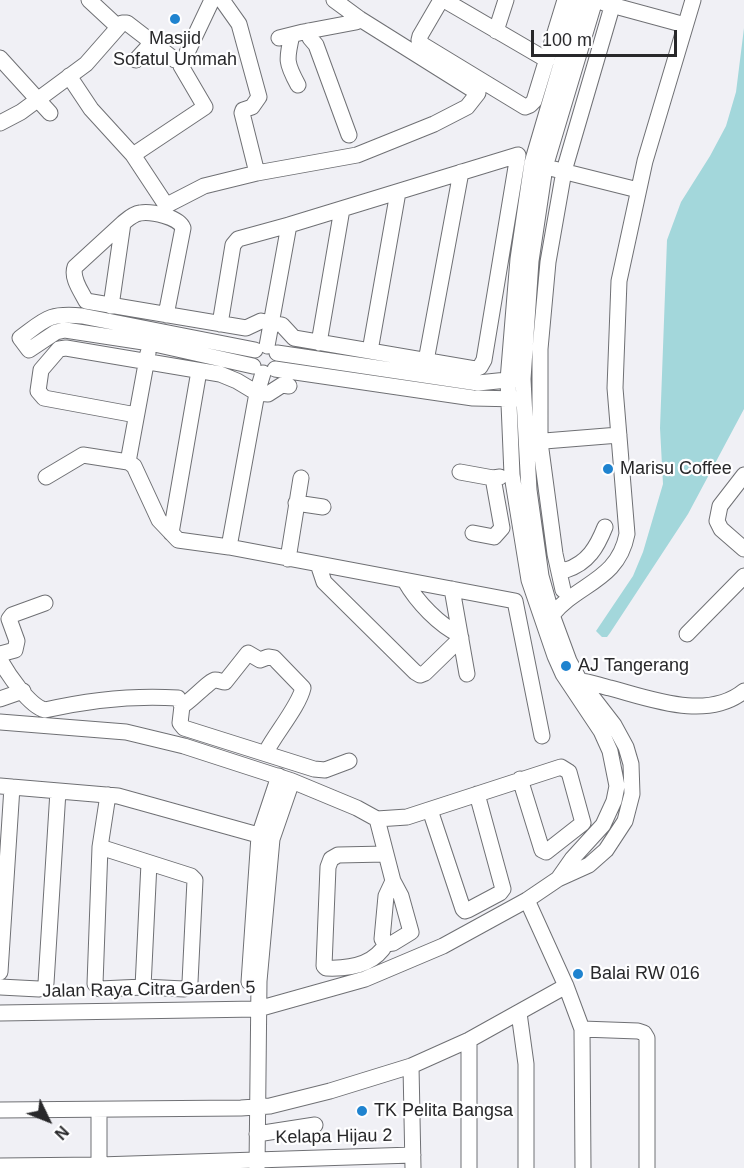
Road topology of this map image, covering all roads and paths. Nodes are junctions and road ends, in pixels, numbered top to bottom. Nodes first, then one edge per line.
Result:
1 (89, 0) edge
2 (212, 0) edge
3 (222, 0) edge
4 (334, 0) edge
5 (444, 0) edge
6 (506, 0) edge
7 (565, 0) edge
8 (580, 0) edge
9 (595, 0) edge
10 (693, 0) edge
11 (614, 3) edge
12 (360, 19) junction
13 (686, 25) junction
14 (117, 26) junction
15 (308, 31) junction
16 (496, 31) junction
17 (150, 41) junction
18 (0, 58) edge
19 (136, 60) dead end
20 (547, 60) junction
21 (180, 61) junction
22 (69, 76) junction
23 (569, 83) junction
24 (298, 85) dead end
25 (588, 89) junction
26 (36, 99) junction
27 (50, 113) dead end
28 (0, 123) edge
29 (349, 135) dead end
30 (133, 155) junction
31 (538, 165) junction
32 (564, 171) junction
33 (461, 172) junction
34 (257, 173) junction
35 (638, 190) junction
36 (398, 192) junction
37 (342, 209) junction
38 (123, 224) junction
39 (289, 225) junction
40 (531, 261) junction
41 (548, 262) junction
42 (111, 306) junction
43 (166, 315) junction
44 (271, 323) junction
45 (220, 324) junction
46 (152, 336) junction
47 (319, 343) junction
48 (533, 349) junction
49 (267, 350) junction
50 (370, 351) junction
51 (426, 361) junction
52 (146, 362) junction
53 (264, 370) junction
54 (199, 371) junction
55 (516, 380) junction
56 (289, 386) dead end
57 (257, 393) junction
58 (516, 399) junction
59 (136, 415) junction
60 (619, 435) junction
61 (533, 442) junction
62 (128, 462) junction
63 (460, 472) dead end
64 (512, 475) junction
65 (744, 475) edge
66 (46, 477) dead end
67 (301, 478) dead end
68 (493, 478) junction
69 (296, 503) junction
70 (323, 507) dead end
71 (625, 519) junction
72 (605, 527) dead end
73 (171, 533) junction
74 (473, 533) dead end
75 (229, 547) junction
76 (744, 549) edge
77 (288, 559) junction
78 (318, 564) junction
79 (558, 568) junction
80 (744, 576) edge
81 (405, 580) junction
82 (452, 589) junction
83 (563, 590) junction
84 (540, 596) junction
85 (45, 603) dead end
86 (552, 615) junction
87 (687, 634) dead end
88 (461, 637) junction
89 (0, 654) edge
90 (0, 660) edge
91 (467, 674) dead end
92 (575, 683) junction
93 (23, 692) junction
94 (743, 694) edge
95 (0, 699) edge
96 (182, 706) junction
97 (0, 722) edge
98 (542, 736) dead end
99 (266, 753) junction
100 (349, 761) dead end
101 (285, 778) junction
102 (520, 779) junction
103 (6, 787) edge
104 (57, 791) junction
105 (477, 794) junction
106 (108, 795) junction
107 (430, 810) junction
108 (377, 819) junction
109 (266, 837) junction
110 (100, 847) junction
111 (386, 854) junction
112 (149, 863) junction
113 (393, 881) junction
114 (527, 900) junction
115 (386, 944) junction
116 (0, 972) edge
117 (566, 986) junction
118 (0, 987) edge
119 (143, 987) junction
120 (254, 1009) junction
121 (0, 1013) edge
122 (519, 1013) junction
123 (582, 1029) junction
124 (469, 1040) junction
125 (411, 1066) junction
126 (258, 1108) junction
127 (0, 1110) edge
128 (99, 1110) junction
129 (315, 1125) dead end
130 (257, 1134) junction
131 (413, 1161) edge
132 (257, 1163) edge
133 (0, 1166) edge
134 (42, 1167) edge
135 (99, 1167) edge
136 (469, 1168) edge
137 (526, 1168) edge
138 (583, 1168) edge
139 (647, 1168) edge

1 - 14 street
2 - 21 street
3 - 34 street
4 - 12 street
5 - 16 street
5 - 20 street
6 - 16 street
7 - 20 street
8 - 31 street
9 - 11 street
9 - 23 street
10 - 13 street
11 - 13 street
11 - 25 street
12 - 15 street
12 - 34 street
13 - 35 street
14 - 17 street
14 - 22 street
15 - 24 street
15 - 29 street
16 - 20 street
17 - 19 street
17 - 21 street
18 - 26 street
21 - 30 street
22 - 26 street
22 - 30 street
23 - 25 street
23 - 31 street
25 - 32 street
26 - 27 street
26 - 28 street
30 - 34 street
31 - 32 street
31 - 40 street
31 - 55 street
32 - 35 street
32 - 41 street
33 - 36 street
33 - 51 street
33 - 51 street
35 - 60 street
36 - 37 street
36 - 50 street
37 - 39 street
37 - 47 street
38 - 42 street
38 - 42 street
38 - 43 street
39 - 44 street
39 - 45 street
40 - 41 street
40 - 48 street
41 - 48 street
42 - 43 street
43 - 45 street
44 - 45 street
44 - 47 street
44 - 49 street
46 - 46 street
46 - 49 street
46 - 52 street
46 - 53 street
47 - 50 street
48 - 55 street
48 - 61 street
49 - 53 street
49 - 53 street
49 - 55 street
50 - 51 street
52 - 54 street
52 - 59 street
52 - 59 street
53 - 57 street
53 - 58 street
54 - 57 street
54 - 73 street
55 - 58 street
56 - 57 street
57 - 75 street
58 - 61 street
58 - 64 street
59 - 62 street
60 - 61 street
60 - 71 street
61 - 79 street
61 - 84 street
62 - 66 street
62 - 73 street
63 - 68 street
64 - 68 street
64 - 84 street
65 - 76 street
67 - 69 street
68 - 74 street
69 - 70 street
69 - 77 street
71 - 83 street
71 - 86 street
72 - 79 street
73 - 75 street
75 - 77 street
77 - 78 street
78 - 81 street
78 - 88 street
79 - 83 street
80 - 87 street
81 - 82 street
81 - 88 street
82 - 88 street
82 - 98 street
83 - 84 street
84 - 86 street
84 - 92 street
85 - 89 street
86 - 92 street
88 - 91 street
90 - 93 street
92 - 94 street
92 - 114 street, Jalan Raya Citra Garden 5
93 - 95 street
93 - 96 street
96 - 99 street
96 - 99 street
97 - 101 street
99 - 100 street
101 - 108 street
101 - 109 street
102 - 102 street
102 - 105 street
103 - 104 street
103 - 116 street
104 - 106 street
104 - 118 street
105 - 107 street
105 - 107 street
106 - 109 street
106 - 110 street
107 - 108 street
108 - 111 street
109 - 120 street
110 - 112 street
110 - 119 street
111 - 113 street
111 - 115 street
112 - 119 street
112 - 119 street
113 - 115 street
113 - 115 street
114 - 117 street
114 - 120 street, Jalan Raya Citra Garden 5
117 - 122 street
117 - 123 street
120 - 121 street, Jalan Raya Citra Garden 5
120 - 126 street
122 - 124 street
122 - 137 street
123 - 138 street
123 - 139 street
124 - 125 street
124 - 136 street
125 - 126 street
125 - 131 street
126 - 128 street
126 - 130 street
127 - 128 street
128 - 135 street
129 - 130 street
130 - 132 street
131 - 132 street, Kelapa Hijau 2
132 - 135 street, Kelapa Hijau 2
133 - 134 street, Kelapa Hijau 2
134 - 135 street, Kelapa Hijau 2

